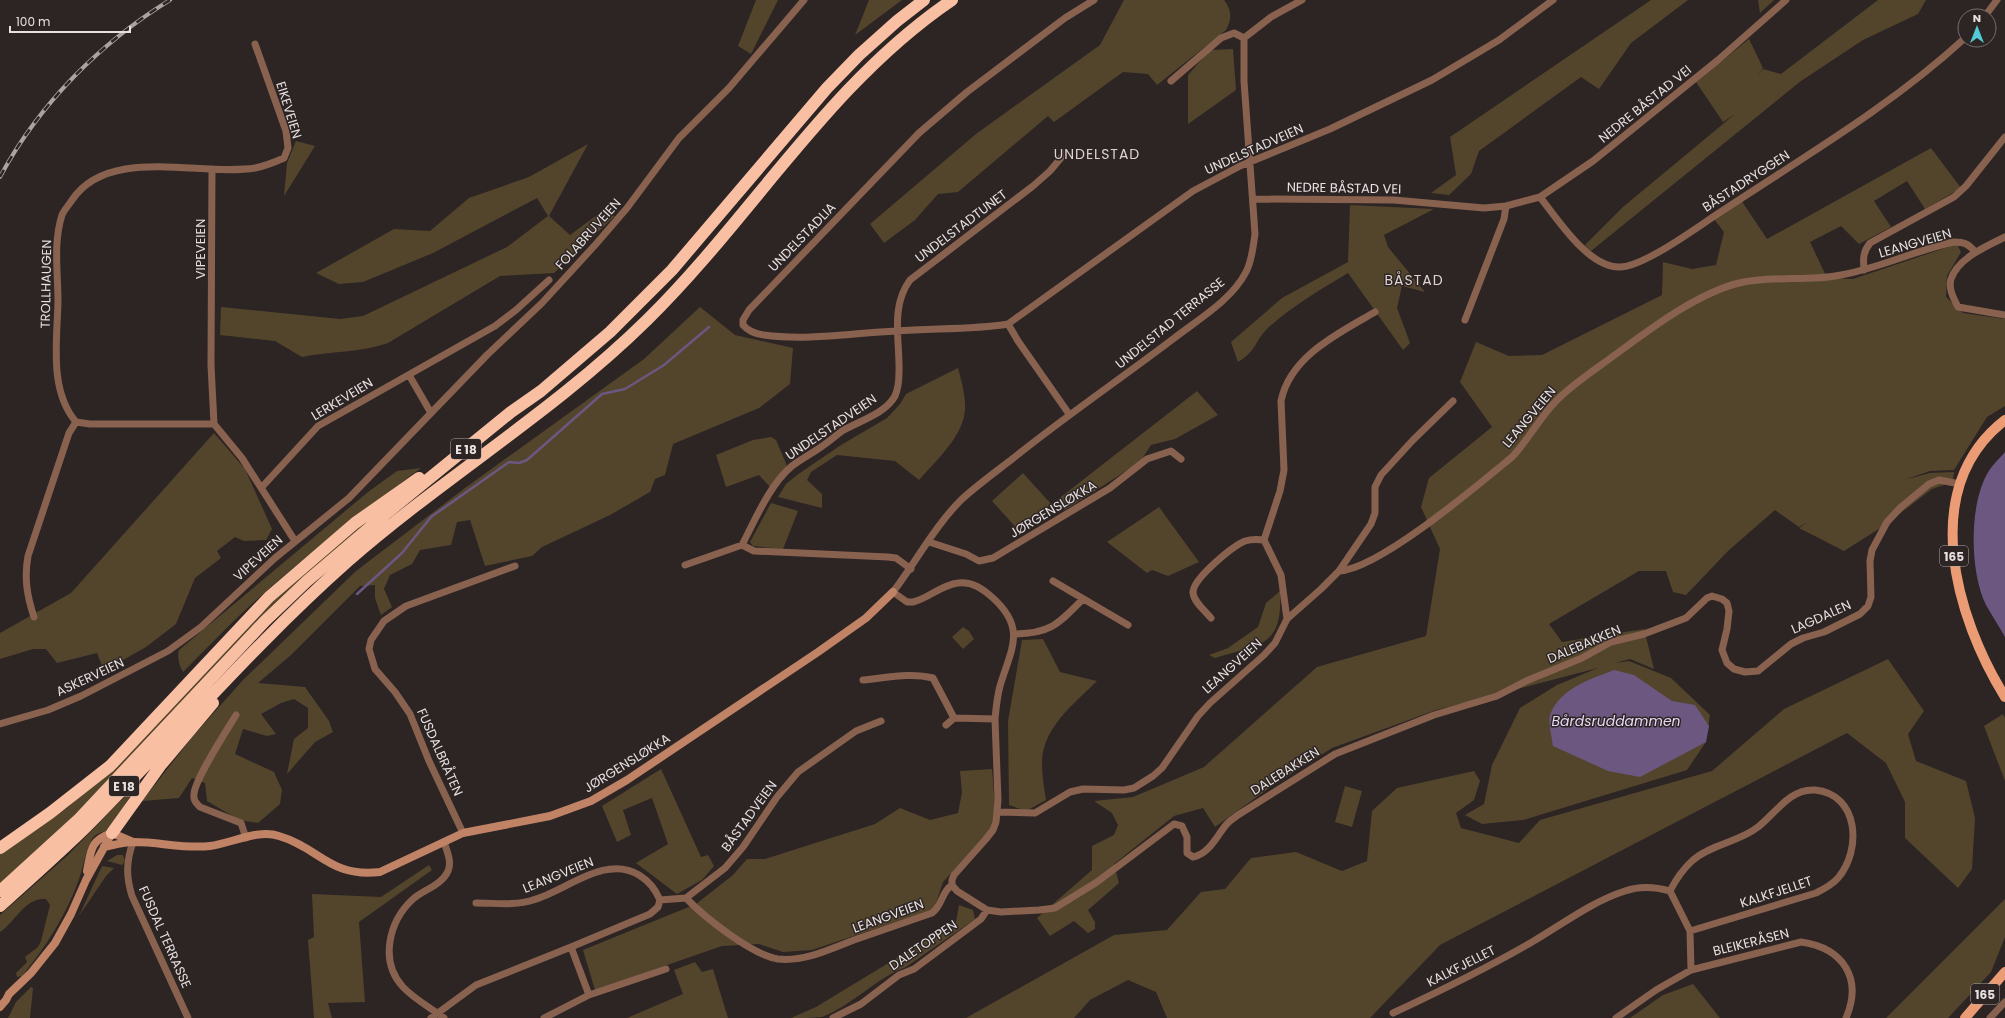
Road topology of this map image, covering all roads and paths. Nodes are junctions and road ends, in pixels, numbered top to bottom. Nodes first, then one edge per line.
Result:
1 (804, 0) edge
2 (924, 0) edge
3 (952, 0) edge
4 (1094, 0) edge
5 (1302, 0) edge
6 (1554, 0) edge
7 (1786, 0) edge
8 (1244, 38) junction
9 (255, 44) dead end
10 (1957, 45) edge
11 (1171, 81) dead end
12 (2005, 137) edge
13 (1065, 153) dead end
14 (1250, 161) junction
15 (212, 169) junction
16 (1540, 197) junction
17 (1254, 198) junction
18 (1506, 206) junction
19 (2005, 237) edge
20 (1975, 252) junction
21 (1864, 270) junction
22 (549, 280) dead end
23 (1375, 312) dead end
24 (2005, 315) edge
25 (1465, 320) dead end
26 (1008, 324) junction
27 (898, 330) junction
28 (409, 375) junction
29 (1453, 401) dead end
30 (511, 412) junction
31 (431, 413) junction
32 (1069, 414) junction
33 (2005, 420) edge
34 (76, 422) junction
35 (214, 424) junction
36 (1181, 459) dead end
37 (1960, 484) junction
38 (262, 487) junction
39 (1264, 540) junction
40 (295, 541) junction
41 (929, 542) junction
42 (742, 545) junction
43 (685, 565) dead end
44 (515, 566) dead end
45 (911, 569) junction
46 (1339, 571) junction
47 (1053, 581) dead end
48 (893, 592) junction
49 (1083, 599) junction
50 (34, 617) dead end
51 (1211, 618) dead end
52 (1287, 619) junction
53 (1128, 625) dead end
54 (1014, 634) junction
55 (1644, 634) joint
56 (184, 640) joint
57 (244, 662) junction
58 (863, 680) dead end
59 (2005, 697) edge
60 (236, 715) dead end
61 (954, 718) junction
62 (995, 719) junction
63 (881, 721) dead end
64 (0, 724) edge
65 (946, 725) dead end
66 (998, 812) junction
67 (463, 832) junction
68 (112, 833) junction
69 (246, 838) junction
70 (134, 842) junction
71 (444, 842) junction
72 (104, 847) junction
73 (0, 848) edge
74 (86, 880) junction
75 (952, 885) junction
76 (0, 891) edge
77 (1670, 891) junction
78 (686, 898) junction
79 (660, 900) junction
80 (476, 903) dead end
81 (0, 906) edge
82 (987, 910) junction
83 (1690, 931) junction
84 (571, 947) junction
85 (666, 969) dead end
86 (1691, 970) junction
87 (2005, 972) edge
88 (9, 994) junction
89 (589, 995) junction
90 (0, 997) edge
91 (2005, 1002) edge
92 (0, 1006) edge
93 (438, 1013) junction
94 (1393, 1013) dead end
95 (188, 1018) edge
96 (431, 1018) edge
97 (444, 1018) edge
98 (544, 1018) edge
99 (832, 1018) edge
100 (1616, 1018) edge
101 (1846, 1018) edge
102 (1965, 1018) edge
103 (1990, 1018) edge

1 - 31 street, FOLABRUVEIEN
2 - 30 highway, E 18
3 - 57 highway, E 18
4 - 27 street, UNDELSTADLIA
5 - 8 street
6 - 14 street, UNDELSTADVEIEN
7 - 16 street, NEDRE BÅSTAD VEI
8 - 11 street
8 - 14 street, UNDELSTAD TERRASSE
9 - 15 street, EIKEVEIEN
10 - 16 street, BÅSTADRYGGEN
12 - 21 street, LEANGVEIEN
13 - 27 street, UNDELSTADTUNET
14 - 17 street, UNDELSTAD TERRASSE
14 - 26 street, UNDELSTADVEIEN
15 - 34 street, TROLLHAUGEN
15 - 35 street, VIPEVEIEN
16 - 18 street, NEDRE BÅSTAD VEI
17 - 18 street, NEDRE BÅSTAD VEI
17 - 32 street, UNDELSTAD TERRASSE
18 - 25 street
19 - 20 street
20 - 21 street, LEANGVEIEN
20 - 24 street
21 - 46 street, LEANGVEIEN
22 - 28 street, LERKEVEIEN
23 - 39 street
26 - 27 street, UNDELSTADLIA
26 - 32 street
27 - 42 street, UNDELSTADVEIEN
28 - 31 street
28 - 38 street, LERKEVEIEN
29 - 46 street
30 - 73 highway, E 18
30 - 76 highway, E 18
31 - 40 street, FOLABRUVEIEN
32 - 41 street, JØRGENSLØKKA
33 - 37 main road, 165
34 - 35 street
34 - 50 street
35 - 38 street, VIPEVEIEN
36 - 41 street, JØRGENSLØKKA
37 - 55 street, LAGDALEN
37 - 59 main road, 165
38 - 40 street, VIPEVEIEN
39 - 51 street
39 - 52 street
40 - 56 street, VIPEVEIEN
41 - 45 street, JØRGENSLØKKA
42 - 43 street
42 - 45 street
44 - 67 street, FUSDALBRÅTEN
45 - 48 street, JØRGENSLØKKA
46 - 52 street, LEANGVEIEN
47 - 49 street
48 - 54 street
48 - 67 street, JØRGENSLØKKA
49 - 53 street
49 - 54 street
52 - 66 street, LEANGVEIEN
54 - 62 street
55 - 82 street, DALEBAKKEN
56 - 64 street, ASKERVEIEN
57 - 68 highway, E 18
57 - 81 highway, E 18
58 - 61 street
60 - 69 street
61 - 62 street
61 - 65 street
62 - 66 street
63 - 78 street, BÅSTADVEIEN
66 - 75 street, LEANGVEIEN
67 - 71 street, JØRGENSLØKKA
68 - 70 street, JØRGENSLØKKA
68 - 72 street
68 - 74 street
69 - 70 street, JØRGENSLØKKA
69 - 71 street, JØRGENSLØKKA
70 - 72 street, JØRGENSLØKKA
70 - 95 street, FUSDAL TERRASSE
71 - 93 street
72 - 74 street
74 - 88 street
75 - 78 street, LEANGVEIEN
75 - 82 street
77 - 83 street
77 - 83 street, KALKFJELLET
77 - 94 street, KALKFJELLET
78 - 79 street
79 - 80 street, LEANGVEIEN
79 - 84 street
82 - 99 street, DALETOPPEN
83 - 86 street
84 - 89 street
84 - 93 street
85 - 89 street
86 - 100 street, BLEIKERÅSEN
86 - 101 street, BLEIKERÅSEN
87 - 102 main road, 165
88 - 90 street
88 - 92 street
89 - 98 street
91 - 103 street
93 - 96 street
93 - 97 street

